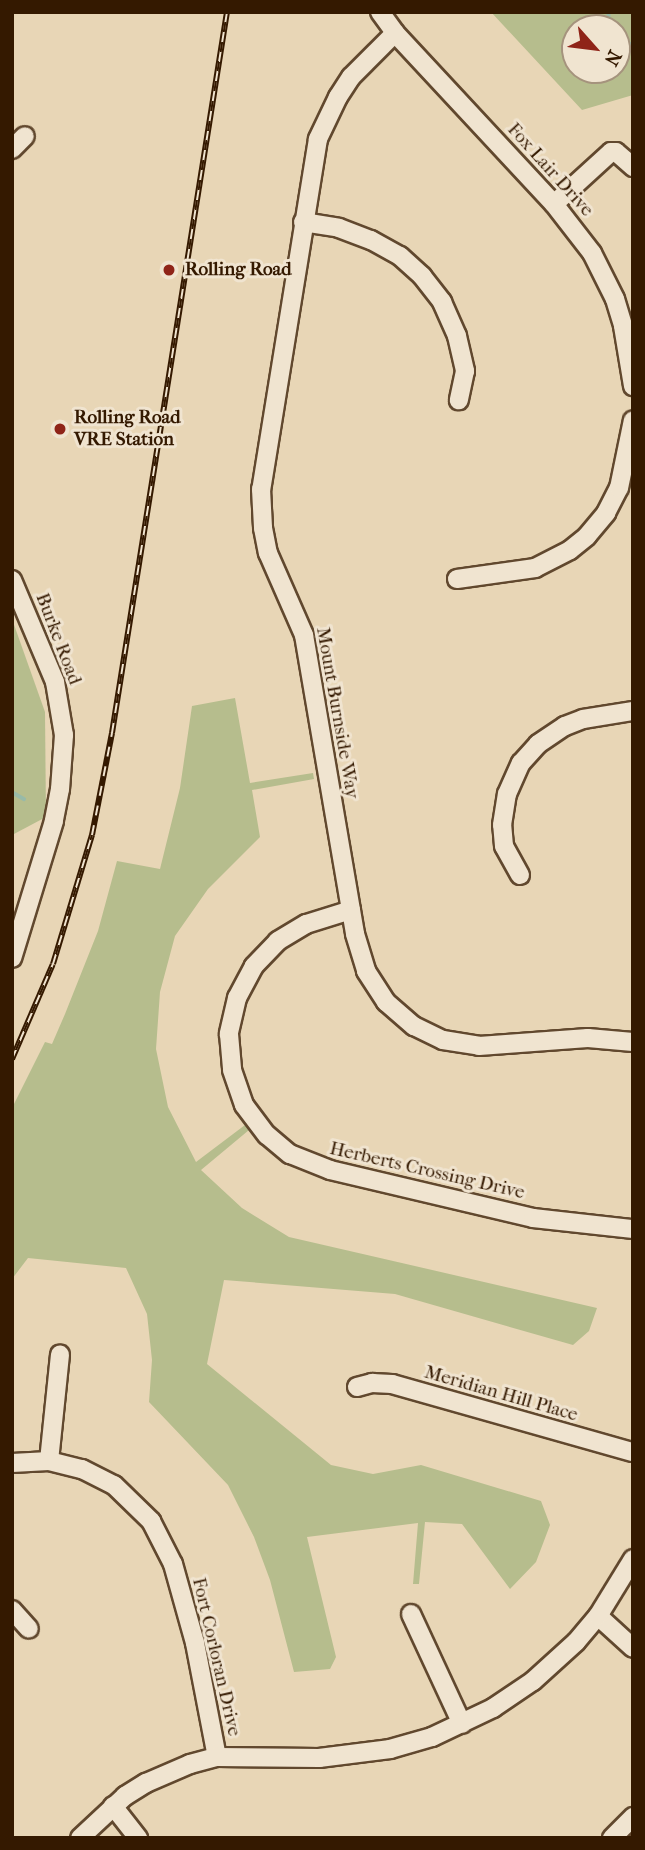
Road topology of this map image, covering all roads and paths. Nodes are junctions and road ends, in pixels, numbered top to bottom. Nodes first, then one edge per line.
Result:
1 (380, 12) edge
2 (395, 33) junction
3 (25, 136) dead end
4 (12, 149) edge
5 (633, 167) edge
6 (554, 204) junction
7 (303, 222) junction
8 (633, 386) edge
9 (459, 400) dead end
10 (633, 421) edge
11 (457, 579) dead end
12 (12, 580) edge
13 (633, 711) edge
14 (520, 875) dead end
15 (351, 910) junction
16 (13, 952) edge
17 (633, 1042) edge
18 (633, 1229) edge
19 (60, 1355) dead end
20 (357, 1387) dead end
21 (633, 1452) edge
22 (49, 1461) junction
23 (12, 1463) edge
24 (633, 1559) edge
25 (12, 1610) edge
26 (411, 1614) dead end
27 (598, 1616) junction
28 (29, 1629) dead end
29 (633, 1648) edge
30 (462, 1724) junction
31 (217, 1756) junction
32 (113, 1806) junction
33 (633, 1817) edge
34 (80, 1838) edge
35 (138, 1838) edge
36 (612, 1838) edge

1 - 2 street, Fox Lair Drive
2 - 6 street, Fox Lair Drive
2 - 7 street, Mount Burnside Way
3 - 4 street
5 - 6 street
6 - 8 street, Fox Lair Drive
7 - 9 street
7 - 15 street, Mount Burnside Way
10 - 11 street
12 - 16 street, Burke Road
13 - 14 street
15 - 17 street, Mount Burnside Way
15 - 18 street, Herberts Crossing Drive
19 - 22 street
20 - 21 street, Meridian Hill Place
22 - 23 street, Fort Corloran Drive
22 - 31 street, Fort Corloran Drive
24 - 27 street
25 - 28 street
26 - 30 street
27 - 29 street
27 - 30 street
30 - 31 street
31 - 32 street
32 - 34 street
32 - 35 street
33 - 36 street

